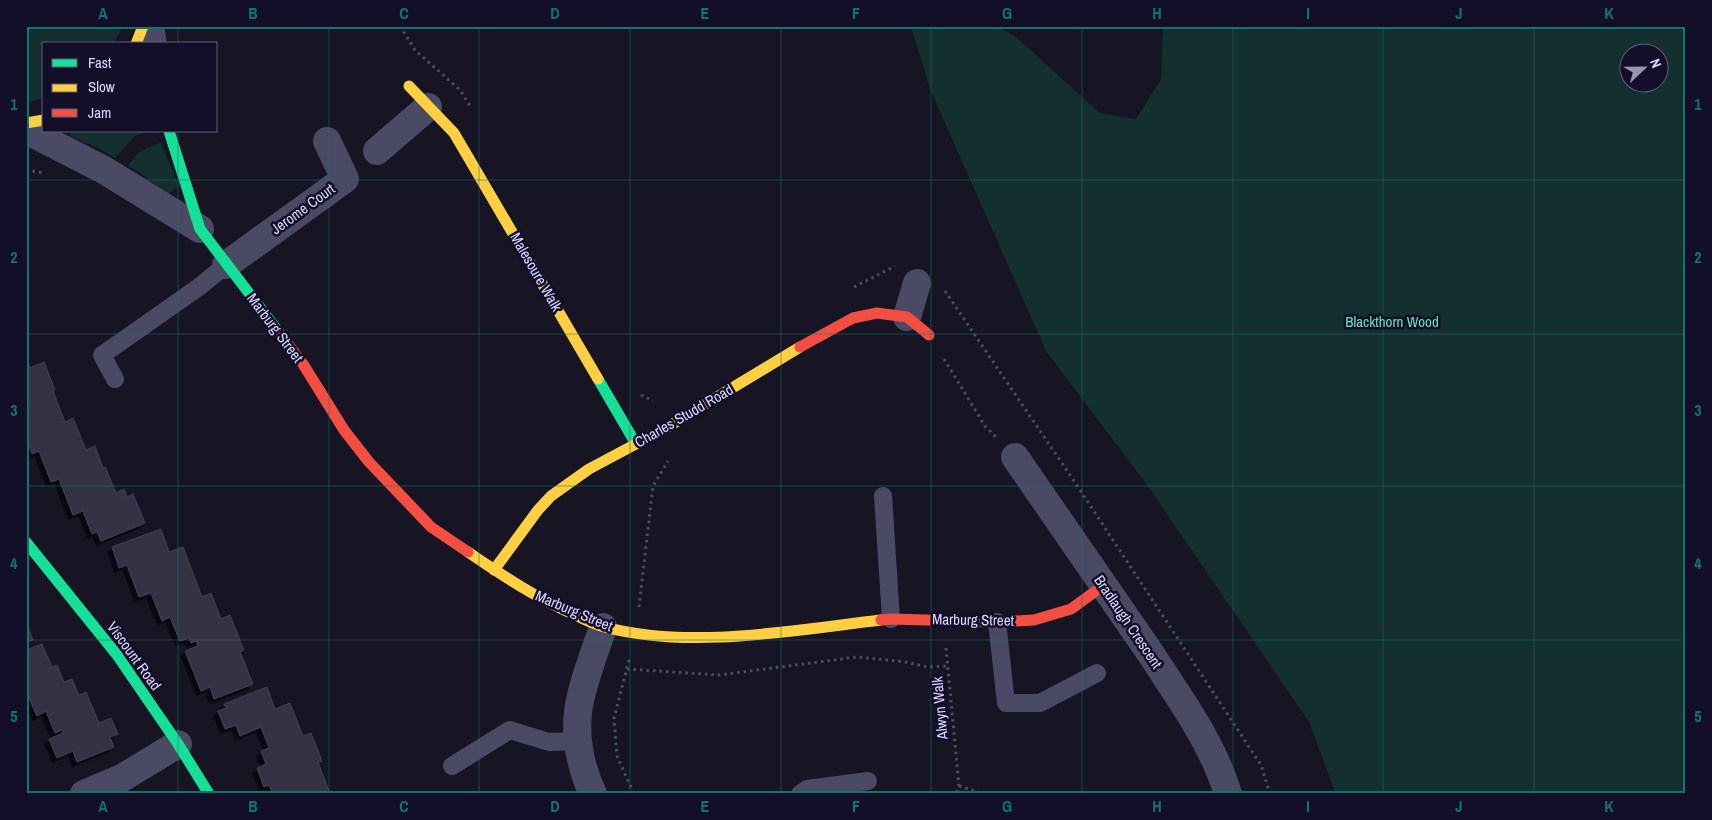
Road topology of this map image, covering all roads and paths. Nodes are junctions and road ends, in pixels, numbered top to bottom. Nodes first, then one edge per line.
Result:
1 (143, 26) edge
2 (150, 26) edge
3 (400, 26) edge
4 (137, 42) edge
5 (153, 42) edge
6 (409, 86) dead end
7 (428, 107) junction
8 (470, 107) dead end
9 (42, 120) edge
10 (26, 123) edge
11 (26, 130) edge
12 (169, 132) edge
13 (327, 140) dead end
14 (377, 151) dead end
15 (200, 229) junction
16 (226, 265) junction
17 (919, 278) junction
18 (849, 290) dead end
19 (907, 317) junction
20 (929, 335) joint
21 (115, 379) dead end
22 (635, 389) dead end
23 (660, 396) dead end
24 (636, 444) junction
25 (1015, 457) joint
26 (883, 496) dead end
27 (26, 542) edge
28 (494, 570) junction
29 (1104, 585) junction
30 (891, 619) junction
31 (943, 620) junction
32 (998, 622) junction
33 (603, 627) junction
34 (948, 666) junction
35 (627, 668) dead end
36 (1097, 674) dead end
37 (578, 741) junction
38 (178, 744) junction
39 (452, 766) dead end
40 (868, 781) dead end
41 (959, 786) junction
42 (84, 794) edge
43 (208, 794) edge
44 (593, 794) edge
45 (800, 794) edge
46 (956, 794) edge
47 (984, 794) edge
48 (1228, 794) edge
49 (1270, 794) edge

1 - 4 street
2 - 5 street
3 - 8 path
6 - 7 street, Malesoure Walk
7 - 14 street
7 - 24 street, Malesoure Walk
9 - 10 street
11 - 15 street, Marburg Street
12 - 15 street, Marburg Street
13 - 16 street, Jerome Court
15 - 16 street, Marburg Street
16 - 21 lane
16 - 28 street, Marburg Street
17 - 18 path
17 - 19 street
17 - 49 path
19 - 20 street
19 - 24 street, Charles Studd Road
20 - 25 path
22 - 23 path
24 - 28 street, Charles Studd Road
25 - 29 street, Bradlaugh Crescent
26 - 30 lane
27 - 38 street, Viscount Road
28 - 33 street, Marburg Street
29 - 32 street, Marburg Street
29 - 48 street, Bradlaugh Crescent
30 - 31 street, Marburg Street
30 - 33 street, Marburg Street
31 - 32 street, Marburg Street
31 - 34 path, Alwyn Walk
32 - 36 lane
33 - 37 street
34 - 35 path
34 - 41 path, Alwyn Walk
37 - 39 lane
37 - 44 street
38 - 42 street
38 - 43 street, Viscount Road
40 - 45 lane
41 - 46 path, Alwyn Walk
41 - 47 path

